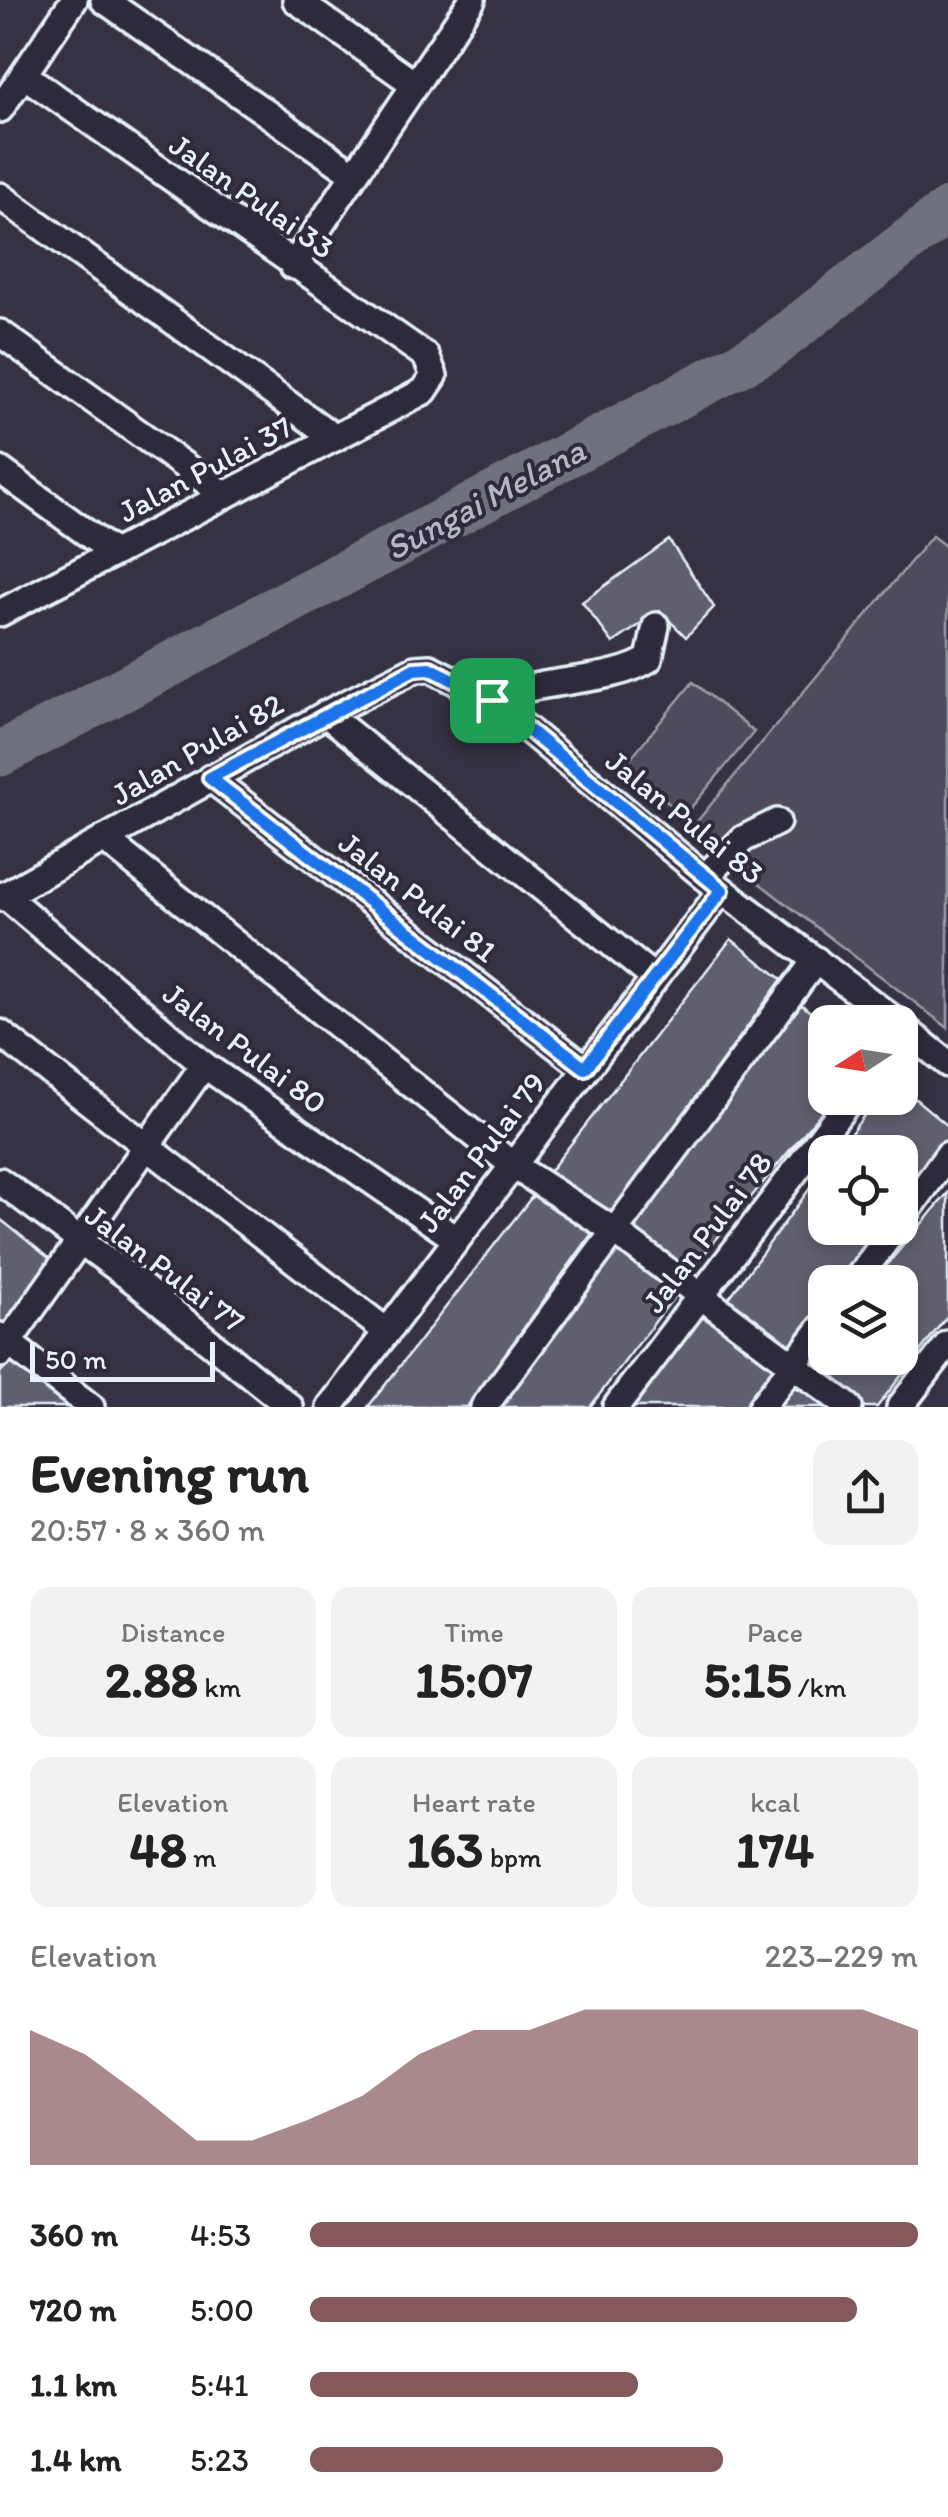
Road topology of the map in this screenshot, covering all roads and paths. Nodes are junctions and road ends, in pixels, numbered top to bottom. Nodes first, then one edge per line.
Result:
1 (74, 0) edge
2 (104, 0) edge
3 (296, 0) edge
4 (472, 0) edge
5 (24, 75) junction
6 (414, 84) junction
7 (0, 109) edge
8 (354, 174) junction
9 (0, 196) edge
10 (294, 266) junction
11 (0, 334) edge
12 (434, 376) joint
13 (335, 438) junction
14 (0, 470) edge
15 (225, 495) junction
16 (114, 554) junction
17 (3, 609) edge
18 (656, 626) dead end
19 (430, 668) joint
20 (492, 700) junction
21 (326, 714) junction
22 (210, 778) junction
23 (777, 822) dead end
24 (104, 839) junction
25 (713, 883) junction
26 (2, 896) edge
27 (816, 960) junction
28 (654, 976) junction
29 (874, 1005) edge
30 (0, 1033) edge
31 (918, 1040) edge
32 (948, 1064) edge
33 (204, 1065) junction
34 (585, 1068) junction
35 (838, 1115) edge
36 (147, 1147) junction
37 (948, 1155) edge
38 (514, 1166) junction
39 (0, 1182) edge
40 (918, 1196) edge
41 (613, 1230) junction
42 (456, 1239) junction
43 (80, 1244) junction
44 (698, 1296) junction
45 (386, 1331) junction
46 (3, 1344) edge
47 (808, 1347) edge
48 (945, 1353) edge
49 (794, 1366) junction
50 (91, 1407) edge
51 (290, 1407) edge
52 (330, 1407) edge
53 (484, 1407) edge
54 (616, 1407) edge
55 (761, 1407) edge
56 (850, 1407) edge
57 (900, 1407) edge

1 - 5 street
2 - 8 street
3 - 6 street
4 - 6 street
5 - 7 street
5 - 10 street, Jalan Pulai 33
6 - 8 street
8 - 10 street
9 - 13 street
10 - 12 street, Jalan Pulai 33
11 - 15 street
12 - 13 street, Jalan Pulai 37
13 - 15 street, Jalan Pulai 37
14 - 16 street
15 - 16 street, Jalan Pulai 37
16 - 17 street, Jalan Pulai 37
18 - 20 street
19 - 20 street, Jalan Pulai 83
19 - 21 street, Jalan Pulai 82
20 - 25 street, Jalan Pulai 83
21 - 22 street, Jalan Pulai 82
21 - 28 street
22 - 24 street, Jalan Pulai 82
22 - 34 street, Jalan Pulai 81
23 - 25 street, Jalan Pulai 79
24 - 26 street, Jalan Pulai 82
24 - 38 street
25 - 27 street, Jalan Pulai 83
25 - 28 street, Jalan Pulai 79
26 - 33 street, Jalan Pulai 80
27 - 29 street, Jalan Pulai 83
27 - 41 street
28 - 34 street, Jalan Pulai 79
30 - 36 street
31 - 32 street, Jalan Pulai 83
33 - 36 street
33 - 42 street, Jalan Pulai 80
34 - 38 street, Jalan Pulai 79
35 - 44 street, Jalan Pulai 78
36 - 43 street
36 - 45 street
37 - 40 street
38 - 41 street
38 - 42 street, Jalan Pulai 79
39 - 43 street, Jalan Pulai 77
41 - 44 street
41 - 53 street
42 - 45 street, Jalan Pulai 79
43 - 46 street
43 - 51 street, Jalan Pulai 77
44 - 49 street
44 - 54 street, Jalan Pulai 78
45 - 52 street, Jalan Pulai 79
46 - 50 street
47 - 49 street
48 - 57 street
49 - 55 street
49 - 56 street

